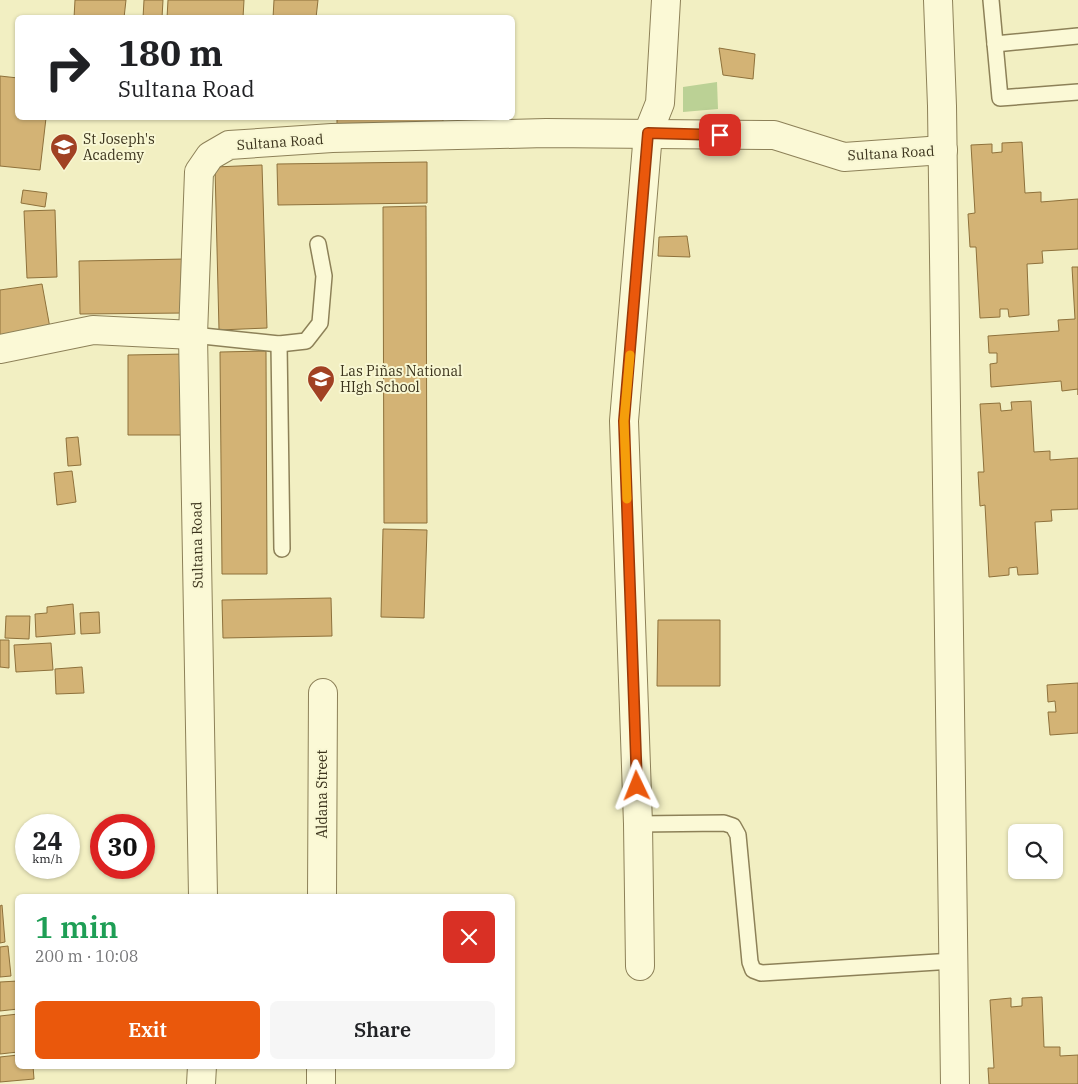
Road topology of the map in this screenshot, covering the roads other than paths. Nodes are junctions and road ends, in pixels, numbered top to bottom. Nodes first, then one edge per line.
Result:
1 (666, 0) edge
2 (938, 0) edge
3 (991, 0) edge
4 (1078, 36) edge
5 (995, 44) junction
6 (1078, 92) edge
7 (648, 133) junction
8 (943, 150) junction
9 (318, 244) dead end
10 (193, 335) junction
11 (280, 344) junction
12 (0, 349) edge
13 (282, 549) dead end
14 (323, 693) dead end
15 (638, 824) junction
16 (203, 894) edge
17 (322, 894) edge
18 (953, 961) junction
19 (640, 966) dead end
20 (202, 1069) edge
21 (321, 1069) edge
22 (201, 1084) edge
23 (321, 1084) edge
24 (955, 1084) edge

1 - 7 street
2 - 8 street
3 - 5 lane
4 - 5 lane
5 - 6 lane
7 - 8 street, Sultana Road
7 - 10 street, Sultana Road
7 - 15 street
8 - 18 street
9 - 11 lane
10 - 11 lane
10 - 12 street
10 - 16 street, Sultana Road
11 - 13 lane
14 - 17 street, Aldana Street
15 - 18 lane
15 - 19 street
18 - 24 street
20 - 22 street
21 - 23 street

